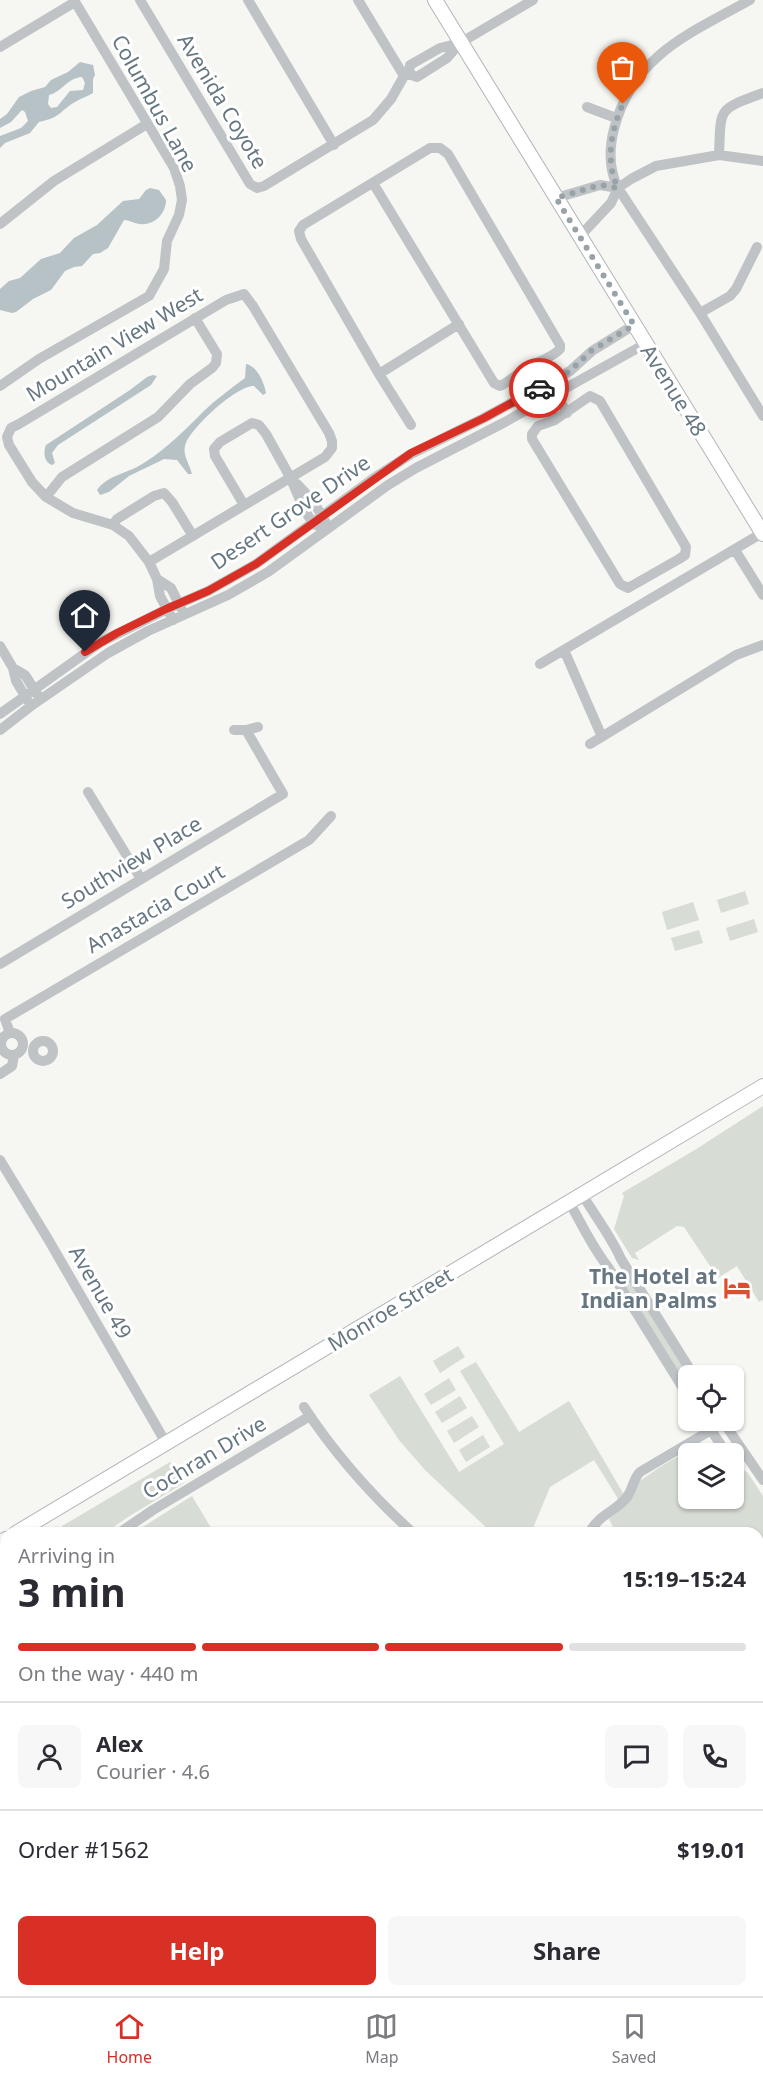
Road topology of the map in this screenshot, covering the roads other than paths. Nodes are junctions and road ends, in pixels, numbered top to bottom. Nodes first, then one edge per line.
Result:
1 (140, 0) edge
2 (248, 0) edge
3 (358, 0) edge
4 (435, 0) edge
5 (533, 0) edge
6 (750, 0) edge
7 (75, 1) edge
8 (460, 43) junction
9 (0, 47) edge
10 (406, 75) junction
11 (763, 93) edge
12 (587, 107) dead end
13 (616, 118) junction
14 (147, 124) junction
15 (334, 145) junction
16 (719, 155) junction
17 (763, 161) edge
18 (373, 183) junction
19 (618, 188) junction
20 (556, 198) junction
21 (0, 224) edge
22 (580, 236) junction
23 (757, 247) dead end
24 (700, 313) junction
25 (195, 318) junction
26 (459, 324) junction
27 (634, 325) junction
28 (645, 344) junction
29 (537, 363) junction
30 (525, 369) junction
31 (570, 371) junction
32 (379, 374) junction
33 (577, 382) junction
34 (0, 386) edge
35 (552, 388) junction
36 (540, 394) junction
37 (567, 413) junction
38 (763, 416) edge
39 (555, 420) junction
40 (411, 425) dead end
41 (290, 477) junction
42 (46, 497) junction
43 (244, 505) junction
44 (323, 516) junction
45 (313, 524) junction
46 (113, 525) junction
47 (328, 529) junction
48 (763, 533) edge
49 (193, 536) junction
50 (735, 550) junction
51 (149, 562) junction
52 (157, 579) junction
53 (763, 595) edge
54 (178, 603) junction
55 (166, 609) junction
56 (185, 615) junction
57 (173, 620) junction
58 (763, 645) edge
59 (1, 649) edge
60 (564, 650) junction
61 (540, 664) dead end
62 (29, 692) junction
63 (36, 702) junction
64 (0, 714) edge
65 (258, 728) dead end
66 (0, 729) edge
67 (234, 730) dead end
68 (246, 730) junction
69 (602, 737) junction
70 (590, 744) dead end
71 (88, 792) dead end
72 (331, 816) dead end
73 (141, 879) junction
74 (0, 964) edge
75 (9, 1033) junction
76 (6, 1056) edge
77 (0, 1074) edge
78 (763, 1086) edge
79 (0, 1160) edge
80 (582, 1194) junction
81 (569, 1202) junction
82 (687, 1365) edge
83 (678, 1380) edge
84 (698, 1431) edge
85 (729, 1431) edge
86 (166, 1443) junction
87 (744, 1463) edge
88 (761, 1476) edge
89 (26, 1527) edge
90 (128, 1527) edge
91 (407, 1527) edge
92 (593, 1527) edge

1 - 15 street, Avenida Coyote
2 - 15 street
3 - 10 street
4 - 8 main road, Avenue 48
5 - 8 street
6 - 13 street
7 - 9 street
7 - 14 street, Columbus Lane
8 - 10 street
8 - 20 main road, Avenue 48
10 - 15 street
11 - 16 street
12 - 13 street
13 - 19 street
14 - 21 street
14 - 34 street, Columbus Lane
16 - 17 street
16 - 19 street
18 - 26 street
18 - 29 street
18 - 32 street
19 - 20 street
19 - 22 street
19 - 24 street
20 - 22 main road, Avenue 48
22 - 27 main road, Avenue 48
23 - 24 street
24 - 38 street
25 - 41 street, Mountain View West
25 - 42 street
25 - 42 street, Mountain View West
26 - 30 street
26 - 32 street
27 - 28 main road, Avenue 48
27 - 31 street, Desert Grove Drive
28 - 33 street, Desert Grove Drive
28 - 48 main road, Avenue 48
29 - 30 street
29 - 35 street
30 - 36 street
31 - 33 street
31 - 35 street, Desert Grove Drive
32 - 40 street
33 - 35 street, Desert Grove Drive
35 - 36 street, Desert Grove Drive
35 - 37 street
36 - 39 street
36 - 44 street, Desert Grove Drive
36 - 47 street, Desert Grove Drive
37 - 39 street
37 - 39 street
41 - 43 street
41 - 43 street
41 - 44 street
41 - 45 street
42 - 46 street
43 - 49 street
44 - 45 street, Desert Grove Drive
44 - 47 street
45 - 47 street
45 - 54 street, Desert Grove Drive
46 - 49 street
46 - 51 street
47 - 56 street, Desert Grove Drive
48 - 50 street
49 - 51 street
50 - 53 street
50 - 60 street
51 - 52 street
52 - 54 street
52 - 55 street
54 - 55 street, Desert Grove Drive
54 - 56 street
55 - 57 street
55 - 62 street, Desert Grove Drive
56 - 57 street, Desert Grove Drive
57 - 63 street, Desert Grove Drive
58 - 69 street
59 - 62 street
60 - 61 street
60 - 69 street
62 - 63 street
62 - 64 street, Desert Grove Drive
63 - 66 street, Desert Grove Drive
65 - 68 street
67 - 68 street
68 - 73 street, Southview Place
69 - 70 street
71 - 73 street
72 - 75 street, Anastacia Court
73 - 74 street, Southview Place
75 - 76 street, Anastacia Court
75 - 76 street
76 - 77 street
78 - 80 main road, Monroe Street
79 - 86 street, Avenue 49
80 - 81 main road, Monroe Street
80 - 82 street
81 - 83 street
81 - 86 main road, Monroe Street
84 - 92 street
85 - 88 street
86 - 89 main road, Monroe Street
87 - 88 street
90 - 91 street, Cochran Drive

